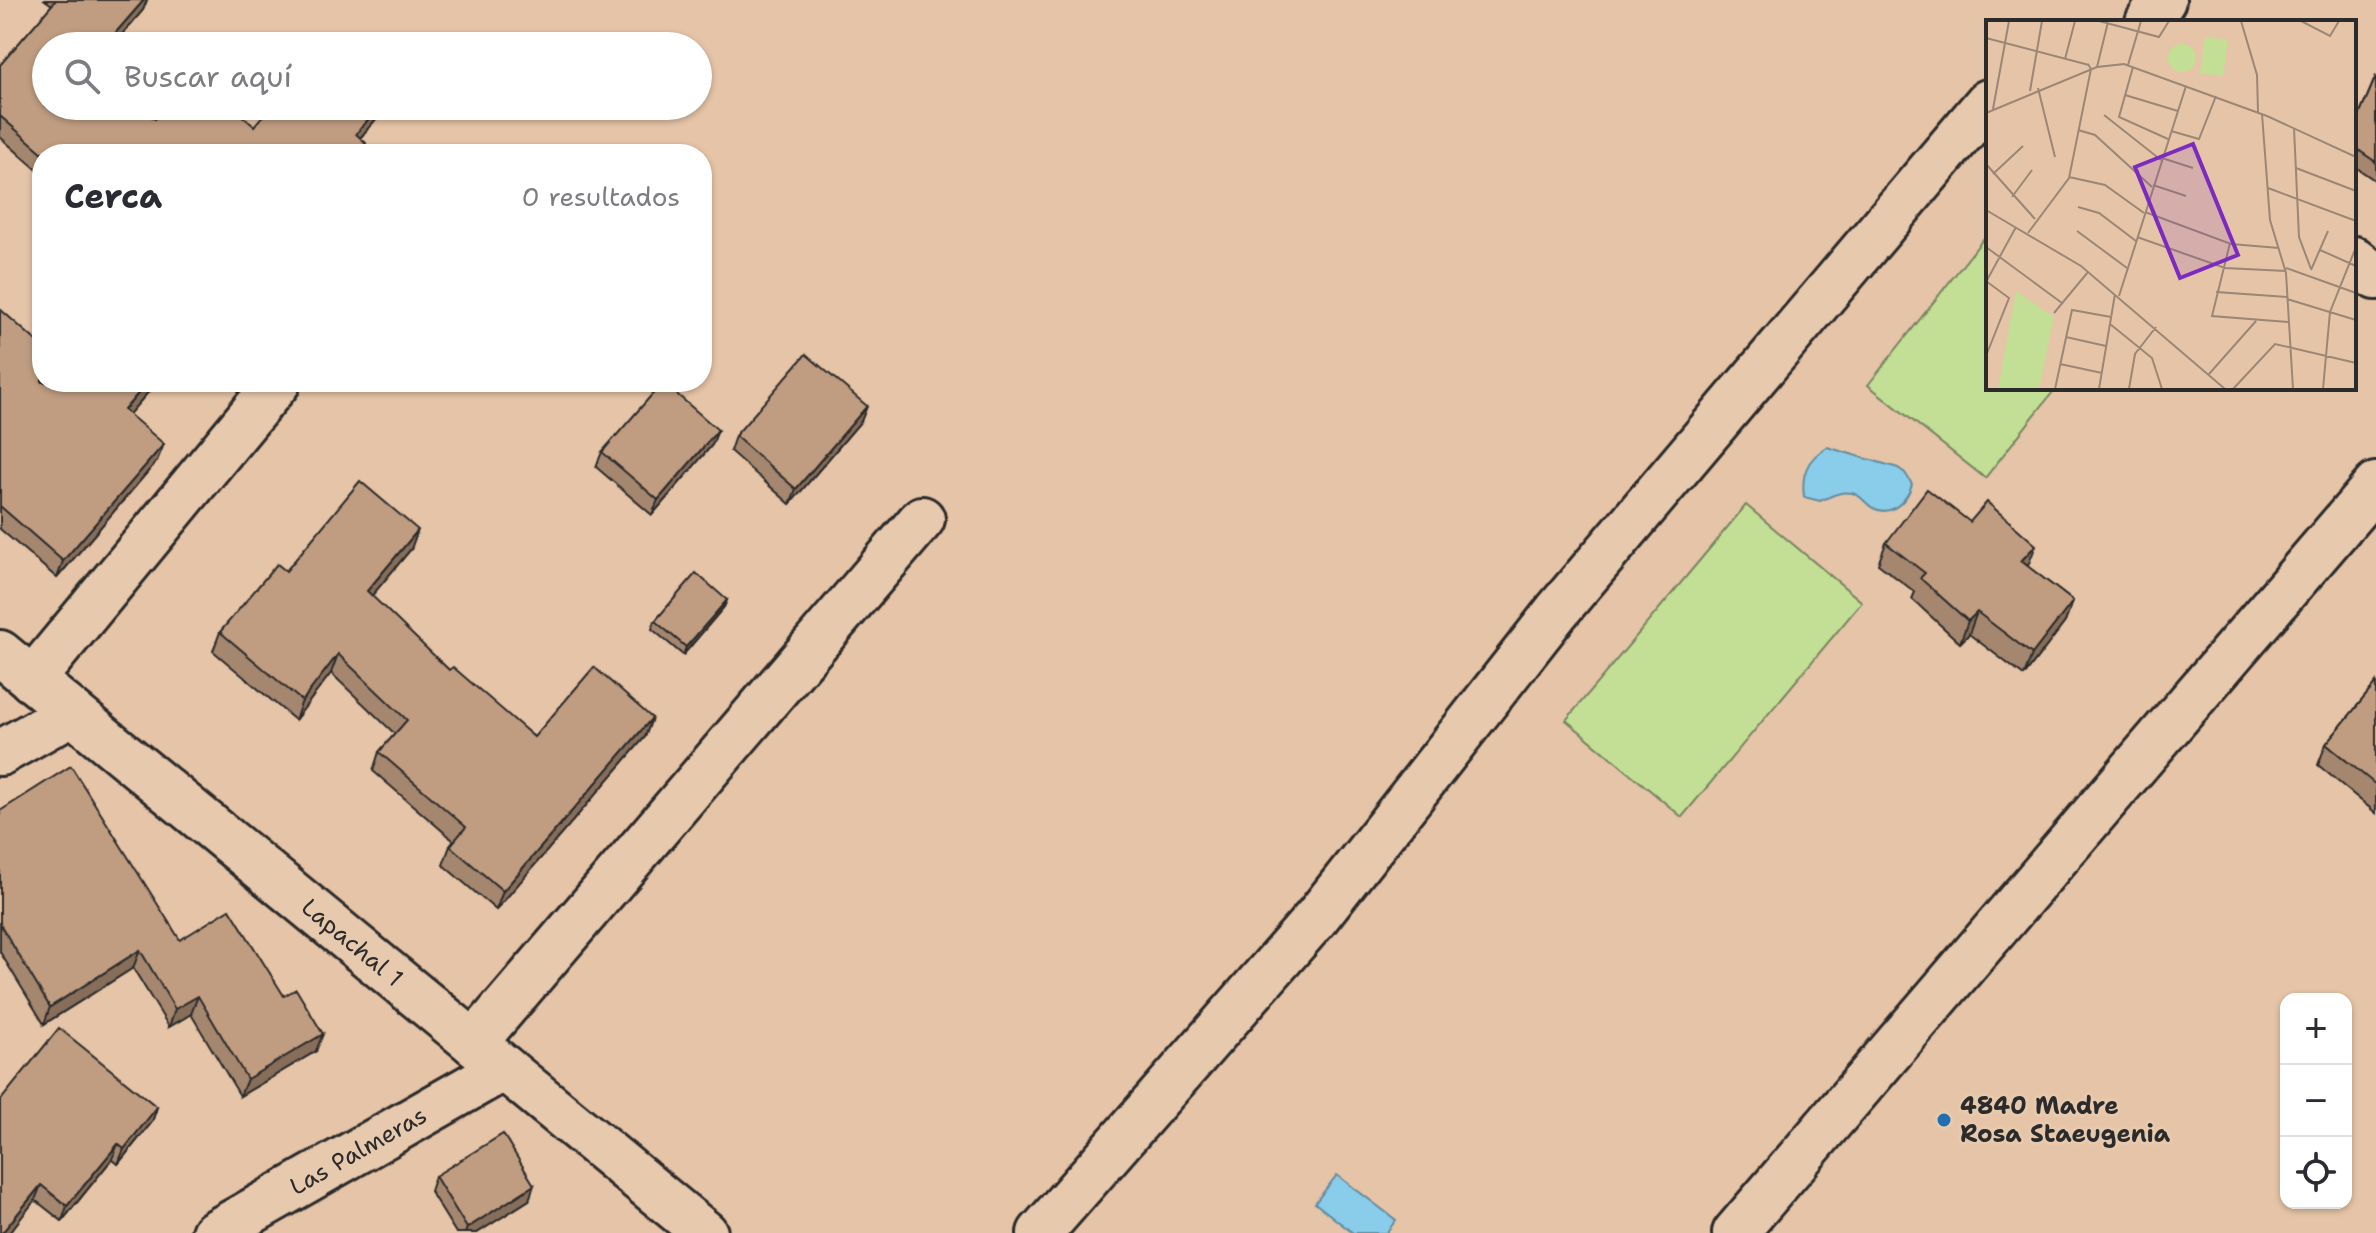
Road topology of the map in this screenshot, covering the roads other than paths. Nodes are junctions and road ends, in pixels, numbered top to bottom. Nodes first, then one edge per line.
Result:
1 (2163, 0) edge
2 (2149, 20) edge
3 (1986, 104) edge
4 (2356, 261) edge
5 (2376, 277) edge
6 (269, 392) edge
7 (2376, 485) edge
8 (922, 519) dead end
9 (16, 666) edge
10 (71, 713) junction
11 (0, 753) edge
12 (489, 1056) junction
13 (214, 1233) edge
14 (705, 1233) edge
15 (1040, 1233) edge
16 (1735, 1233) edge

1 - 2 street
3 - 15 street
4 - 5 street
6 - 9 street
7 - 16 street
8 - 12 street, Las Palmeras
9 - 10 street, Lapachal 1
10 - 11 street
10 - 12 street, Lapachal 1
12 - 13 street, Las Palmeras
12 - 14 street, Lapachal 1

